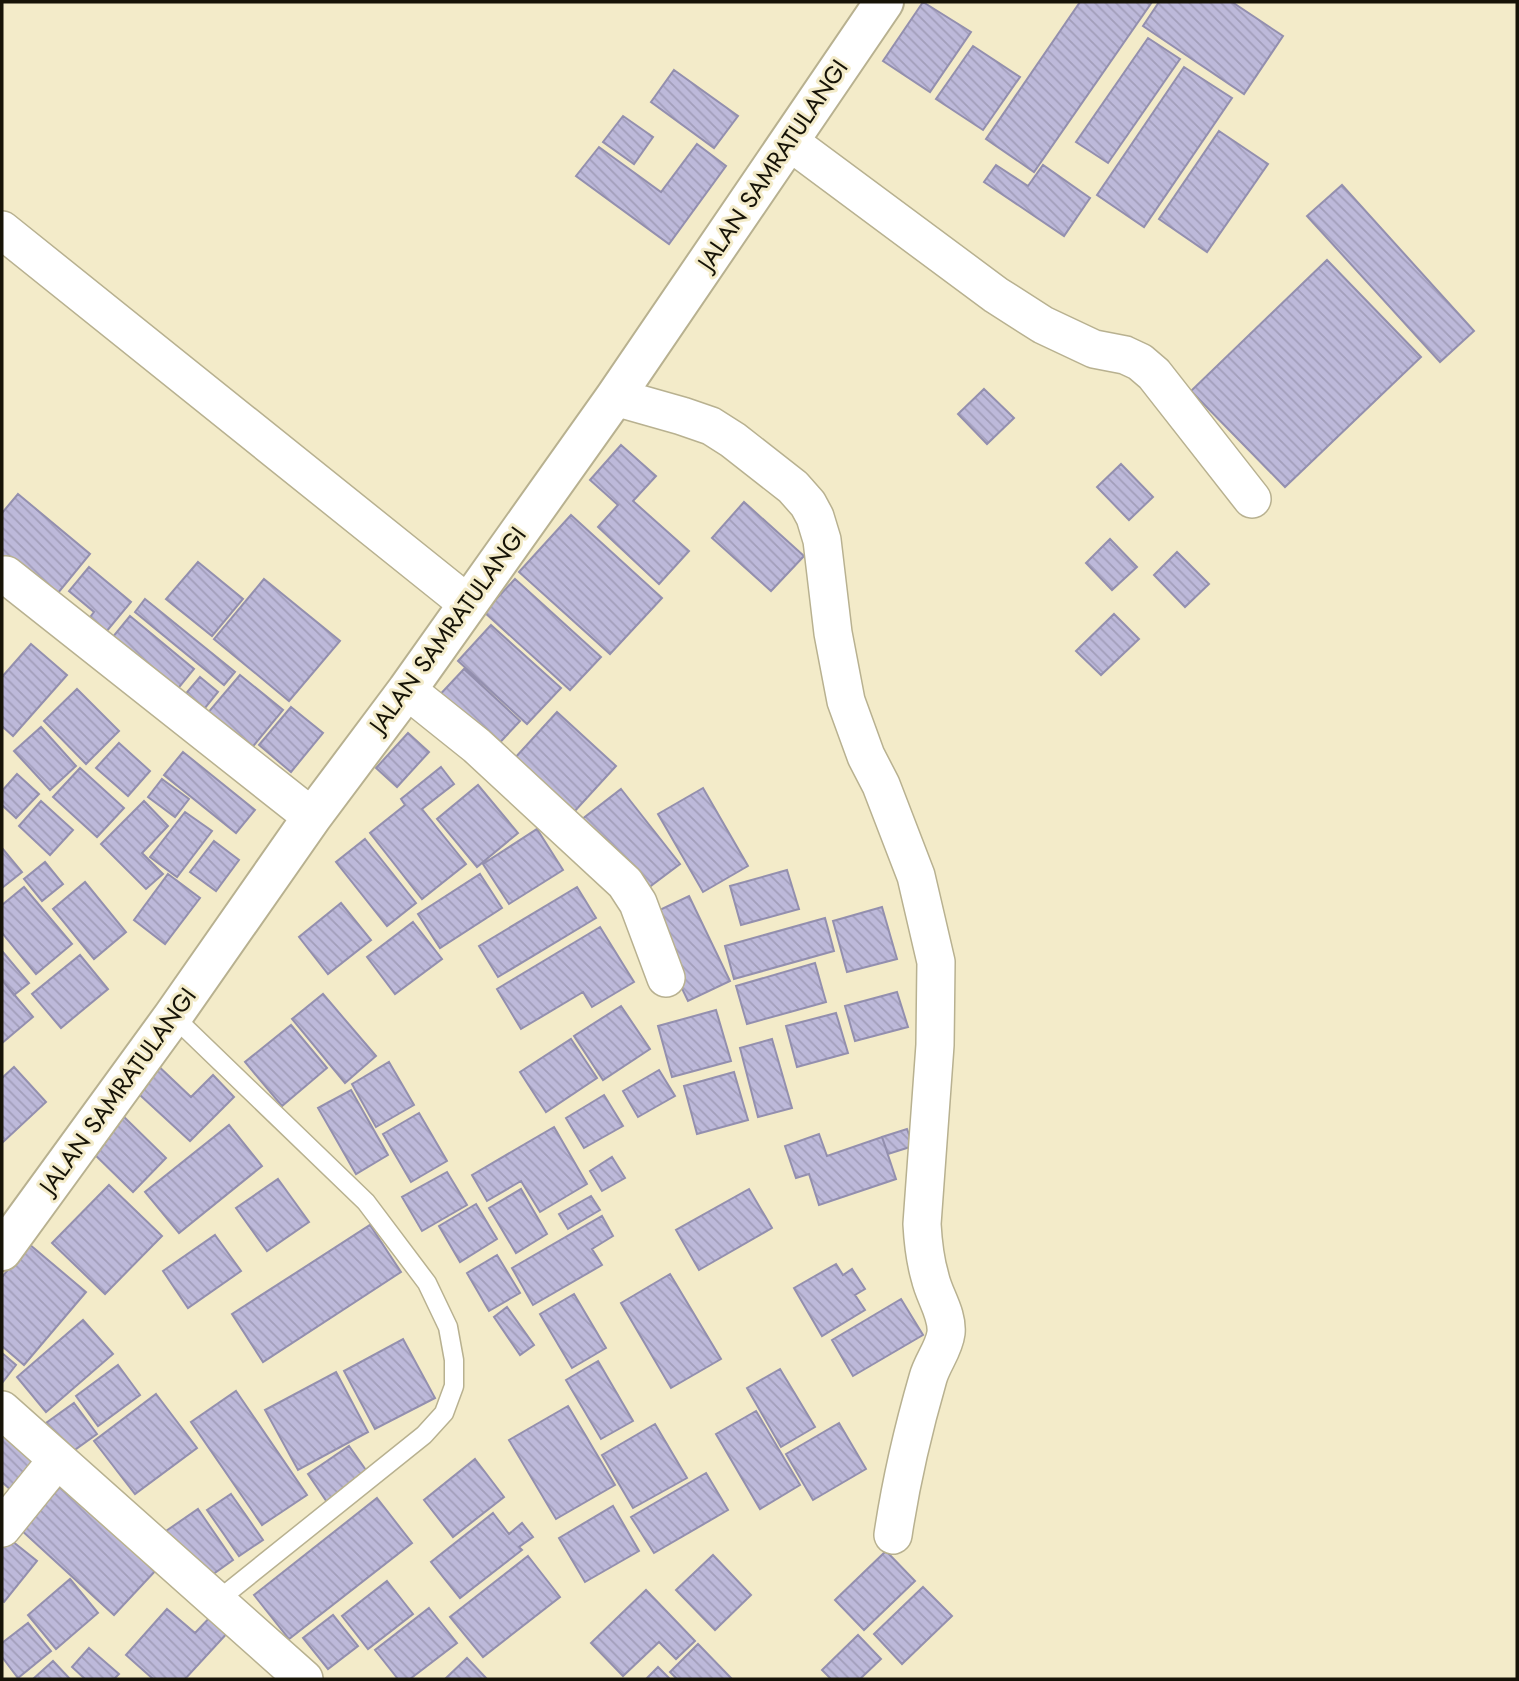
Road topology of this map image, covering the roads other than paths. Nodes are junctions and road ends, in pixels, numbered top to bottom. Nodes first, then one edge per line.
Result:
1 (884, 2) edge
2 (790, 142) junction
3 (2, 230) edge
4 (615, 397) junction
5 (1252, 499) dead end
6 (5, 575) dead end
7 (468, 604) junction
8 (407, 690) junction
9 (312, 817) junction
10 (666, 978) dead end
11 (173, 1016) junction
12 (2, 1251) edge
13 (2, 1410) edge
14 (57, 1460) junction
15 (2, 1528) edge
16 (893, 1535) dead end
17 (217, 1601) junction
18 (304, 1679) edge

1 - 2 main road, JALAN SAMRATULANGI
2 - 4 main road, JALAN SAMRATULANGI
2 - 5 street
3 - 7 street
4 - 7 main road, JALAN SAMRATULANGI
4 - 16 street
6 - 9 street
7 - 8 main road, JALAN SAMRATULANGI
8 - 9 main road, JALAN SAMRATULANGI
8 - 10 street
9 - 11 main road, JALAN SAMRATULANGI
11 - 12 main road, JALAN SAMRATULANGI
11 - 17 lane
13 - 14 street
14 - 15 street
14 - 17 street
17 - 18 street

